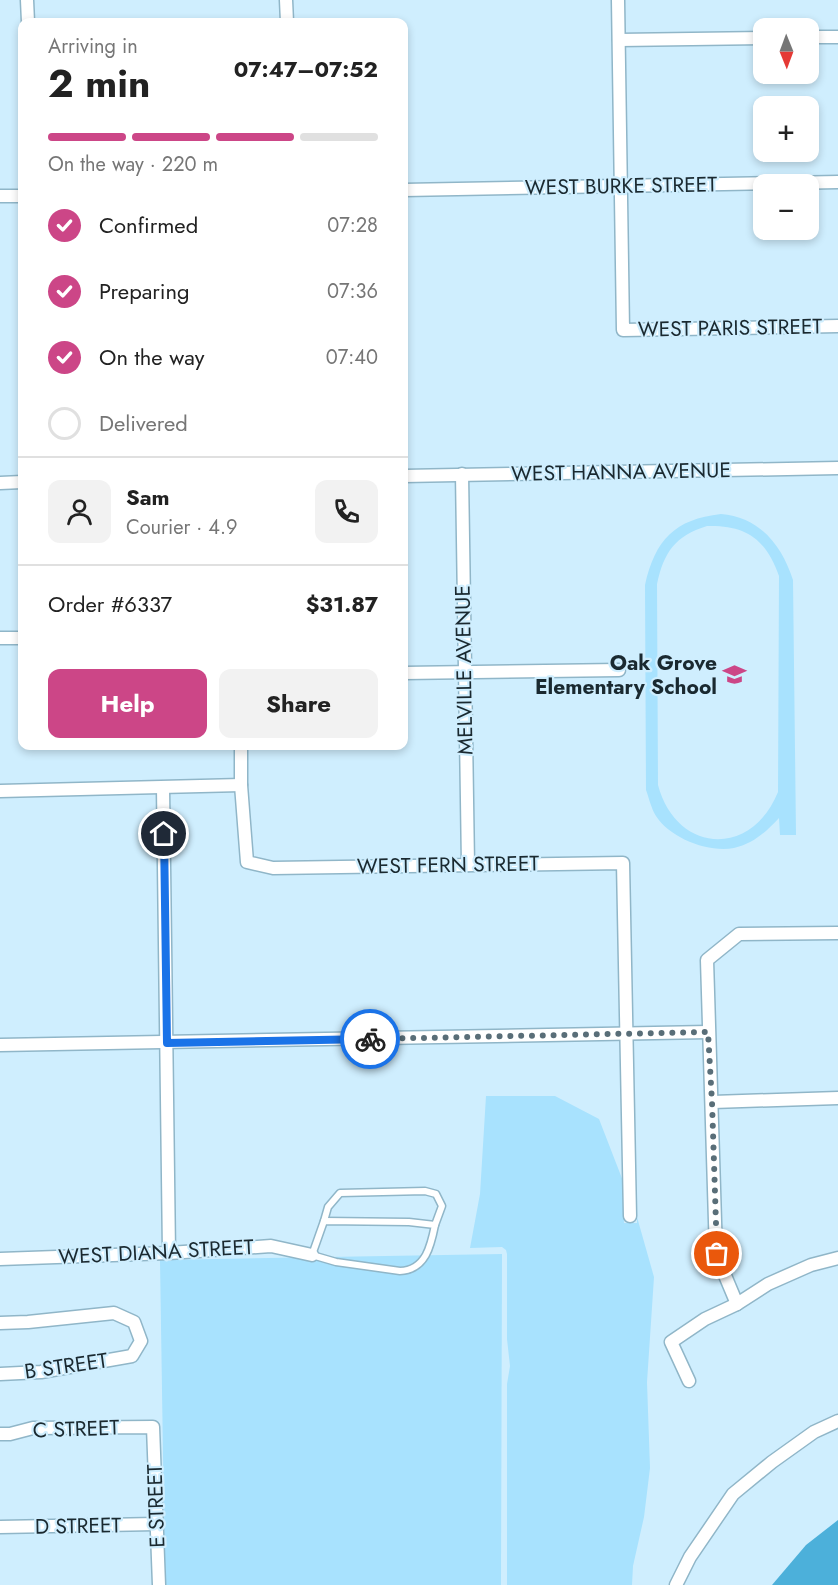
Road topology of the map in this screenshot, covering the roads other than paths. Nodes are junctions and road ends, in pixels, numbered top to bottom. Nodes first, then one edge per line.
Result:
1 (27, 0) edge
2 (286, 0) edge
3 (618, 0) edge
4 (28, 18) edge
5 (287, 18) edge
6 (819, 37) edge
7 (838, 37) edge
8 (753, 38) edge
9 (619, 40) junction
10 (838, 182) edge
11 (621, 186) junction
12 (408, 190) edge
13 (0, 196) edge
14 (18, 196) edge
15 (838, 326) edge
16 (838, 468) edge
17 (462, 474) junction
18 (408, 476) edge
19 (18, 482) edge
20 (0, 483) edge
21 (0, 638) edge
22 (18, 638) edge
23 (619, 670) dead end
24 (408, 673) edge
25 (464, 674) junction
26 (241, 750) edge
27 (241, 785) junction
28 (163, 788) junction
29 (0, 791) edge
30 (468, 865) junction
31 (838, 933) edge
32 (708, 1032) junction
33 (626, 1034) junction
34 (167, 1043) junction
35 (0, 1045) edge
36 (838, 1098) edge
37 (712, 1102) junction
38 (630, 1216) dead end
39 (324, 1221) junction
40 (435, 1225) junction
41 (169, 1253) junction
42 (312, 1255) junction
43 (838, 1258) edge
44 (0, 1259) edge
45 (737, 1304) junction
46 (0, 1323) edge
47 (0, 1374) edge
48 (689, 1381) dead end
49 (838, 1421) edge
50 (153, 1426) joint
51 (0, 1434) edge
52 (156, 1524) junction
53 (0, 1527) edge
54 (159, 1585) edge
55 (676, 1585) edge

1 - 4 street
2 - 5 street
3 - 9 street
6 - 7 street
8 - 9 street
9 - 11 street
10 - 11 street, WEST BURKE STREET
11 - 12 street, WEST BURKE STREET
11 - 15 street, WEST PARIS STREET
13 - 14 street
16 - 17 street, WEST HANNA AVENUE
17 - 18 street, WEST HANNA AVENUE
17 - 25 street, MELVILLE AVENUE
19 - 20 street
21 - 22 street
23 - 25 street
24 - 25 street
25 - 30 street, MELVILLE AVENUE
26 - 27 street
27 - 28 street
27 - 30 street, WEST FERN STREET
28 - 29 street
28 - 34 street
30 - 33 street, WEST FERN STREET
31 - 32 street
32 - 33 street
32 - 37 street
33 - 34 street
33 - 38 street
34 - 35 street
34 - 41 street
36 - 37 street
37 - 45 street
39 - 40 lane
39 - 40 lane
39 - 42 lane
40 - 42 lane
41 - 42 street, WEST DIANA STREET
41 - 44 street, WEST DIANA STREET
43 - 45 street
45 - 48 street
46 - 47 street, B STREET
49 - 55 street
50 - 51 street, C STREET
50 - 52 street, E STREET
52 - 53 street, D STREET
52 - 54 street, E STREET

